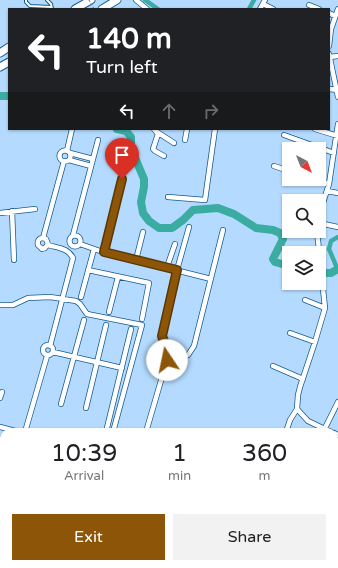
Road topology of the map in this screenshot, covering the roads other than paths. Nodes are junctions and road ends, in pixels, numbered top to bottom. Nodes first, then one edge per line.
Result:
1 (26, 0) edge
2 (47, 0) edge
3 (90, 0) edge
4 (117, 0) edge
5 (136, 0) edge
6 (309, 5) dead end
7 (52, 8) edge
8 (77, 8) edge
9 (106, 8) edge
10 (146, 8) edge
11 (316, 8) edge
12 (338, 9) edge
13 (330, 14) edge
14 (335, 16) junction
15 (330, 38) edge
16 (330, 60) edge
17 (337, 90) edge
18 (338, 97) edge
19 (338, 124) edge
20 (72, 130) edge
21 (187, 130) edge
22 (215, 130) edge
23 (318, 130) edge
24 (156, 131) edge
25 (284, 135) dead end
26 (337, 136) edge
27 (98, 140) dead end
28 (185, 140) dead end
29 (174, 143) dead end
30 (68, 152) junction
31 (335, 155) edge
32 (164, 156) dead end
33 (93, 158) junction
34 (67, 161) junction
35 (125, 164) dead end
36 (91, 166) junction
37 (274, 166) dead end
38 (282, 169) edge
39 (328, 184) joint
40 (327, 191) junction
41 (338, 193) edge
42 (326, 194) edge
43 (168, 197) dead end
44 (35, 209) dead end
45 (12, 212) junction
46 (0, 213) edge
47 (326, 224) edge
48 (189, 226) dead end
49 (338, 227) edge
50 (223, 230) dead end
51 (143, 232) dead end
52 (73, 235) junction
53 (43, 238) junction
54 (318, 238) edge
55 (80, 244) junction
56 (175, 244) dead end
57 (48, 245) junction
58 (94, 249) junction
59 (104, 252) junction
60 (14, 260) dead end
61 (136, 260) junction
62 (167, 267) junction
63 (88, 270) junction
64 (177, 270) junction
65 (118, 277) junction
66 (211, 279) junction
67 (81, 297) dead end
68 (63, 298) junction
69 (306, 300) dead end
70 (0, 304) edge
71 (325, 308) junction
72 (109, 312) dead end
73 (142, 319) dead end
74 (84, 320) dead end
75 (106, 325) dead end
76 (131, 329) dead end
77 (290, 333) dead end
78 (316, 342) junction
79 (50, 346) junction
80 (53, 352) junction
81 (47, 356) junction
82 (74, 357) junction
83 (167, 360) junction
84 (97, 362) junction
85 (273, 366) dead end
86 (122, 368) junction
87 (303, 379) junction
88 (2, 392) dead end
89 (0, 398) edge
90 (338, 402) edge
91 (62, 404) dead end
92 (86, 408) dead end
93 (297, 409) junction
94 (26, 428) edge
95 (107, 428) edge
96 (114, 428) edge
97 (147, 428) edge
98 (287, 428) edge
99 (319, 428) edge
100 (325, 428) edge

1 - 7 lane
2 - 7 lane
3 - 8 main road
4 - 9 main road
5 - 10 street
6 - 11 street
12 - 14 street
13 - 14 street
14 - 15 street
16 - 17 street
17 - 18 street
19 - 26 street
20 - 30 street
21 - 28 street
22 - 43 street
23 - 26 street
24 - 29 street
24 - 32 street
25 - 31 street
26 - 31 street
27 - 33 street
30 - 33 street
30 - 34 street
30 - 34 street
31 - 39 street
33 - 36 street
34 - 36 street
34 - 53 street
35 - 59 street
36 - 52 street
37 - 38 street
39 - 40 street
40 - 41 street
40 - 42 street
44 - 45 street
45 - 46 street
45 - 60 street
47 - 49 street
48 - 64 street
50 - 66 street
51 - 61 street
52 - 55 street
52 - 55 street
53 - 57 street
53 - 57 street
54 - 71 street
55 - 58 street
56 - 62 street
57 - 68 street
58 - 59 street
58 - 63 street
59 - 61 street
61 - 62 street
62 - 64 street
63 - 65 street
63 - 67 street
64 - 66 street
64 - 83 street
65 - 72 street
65 - 73 street
66 - 83 street
68 - 70 street
68 - 79 street
68 - 96 street
69 - 71 street
71 - 78 street
74 - 82 street
75 - 84 street
76 - 86 street
77 - 78 street
78 - 87 street
79 - 80 street
79 - 81 street
80 - 81 street
80 - 82 street
81 - 94 street
82 - 84 street
82 - 91 street
83 - 97 street
84 - 86 street
84 - 92 street
85 - 87 street
86 - 95 street
87 - 93 street
88 - 89 street
90 - 100 street
93 - 98 street
93 - 99 street

